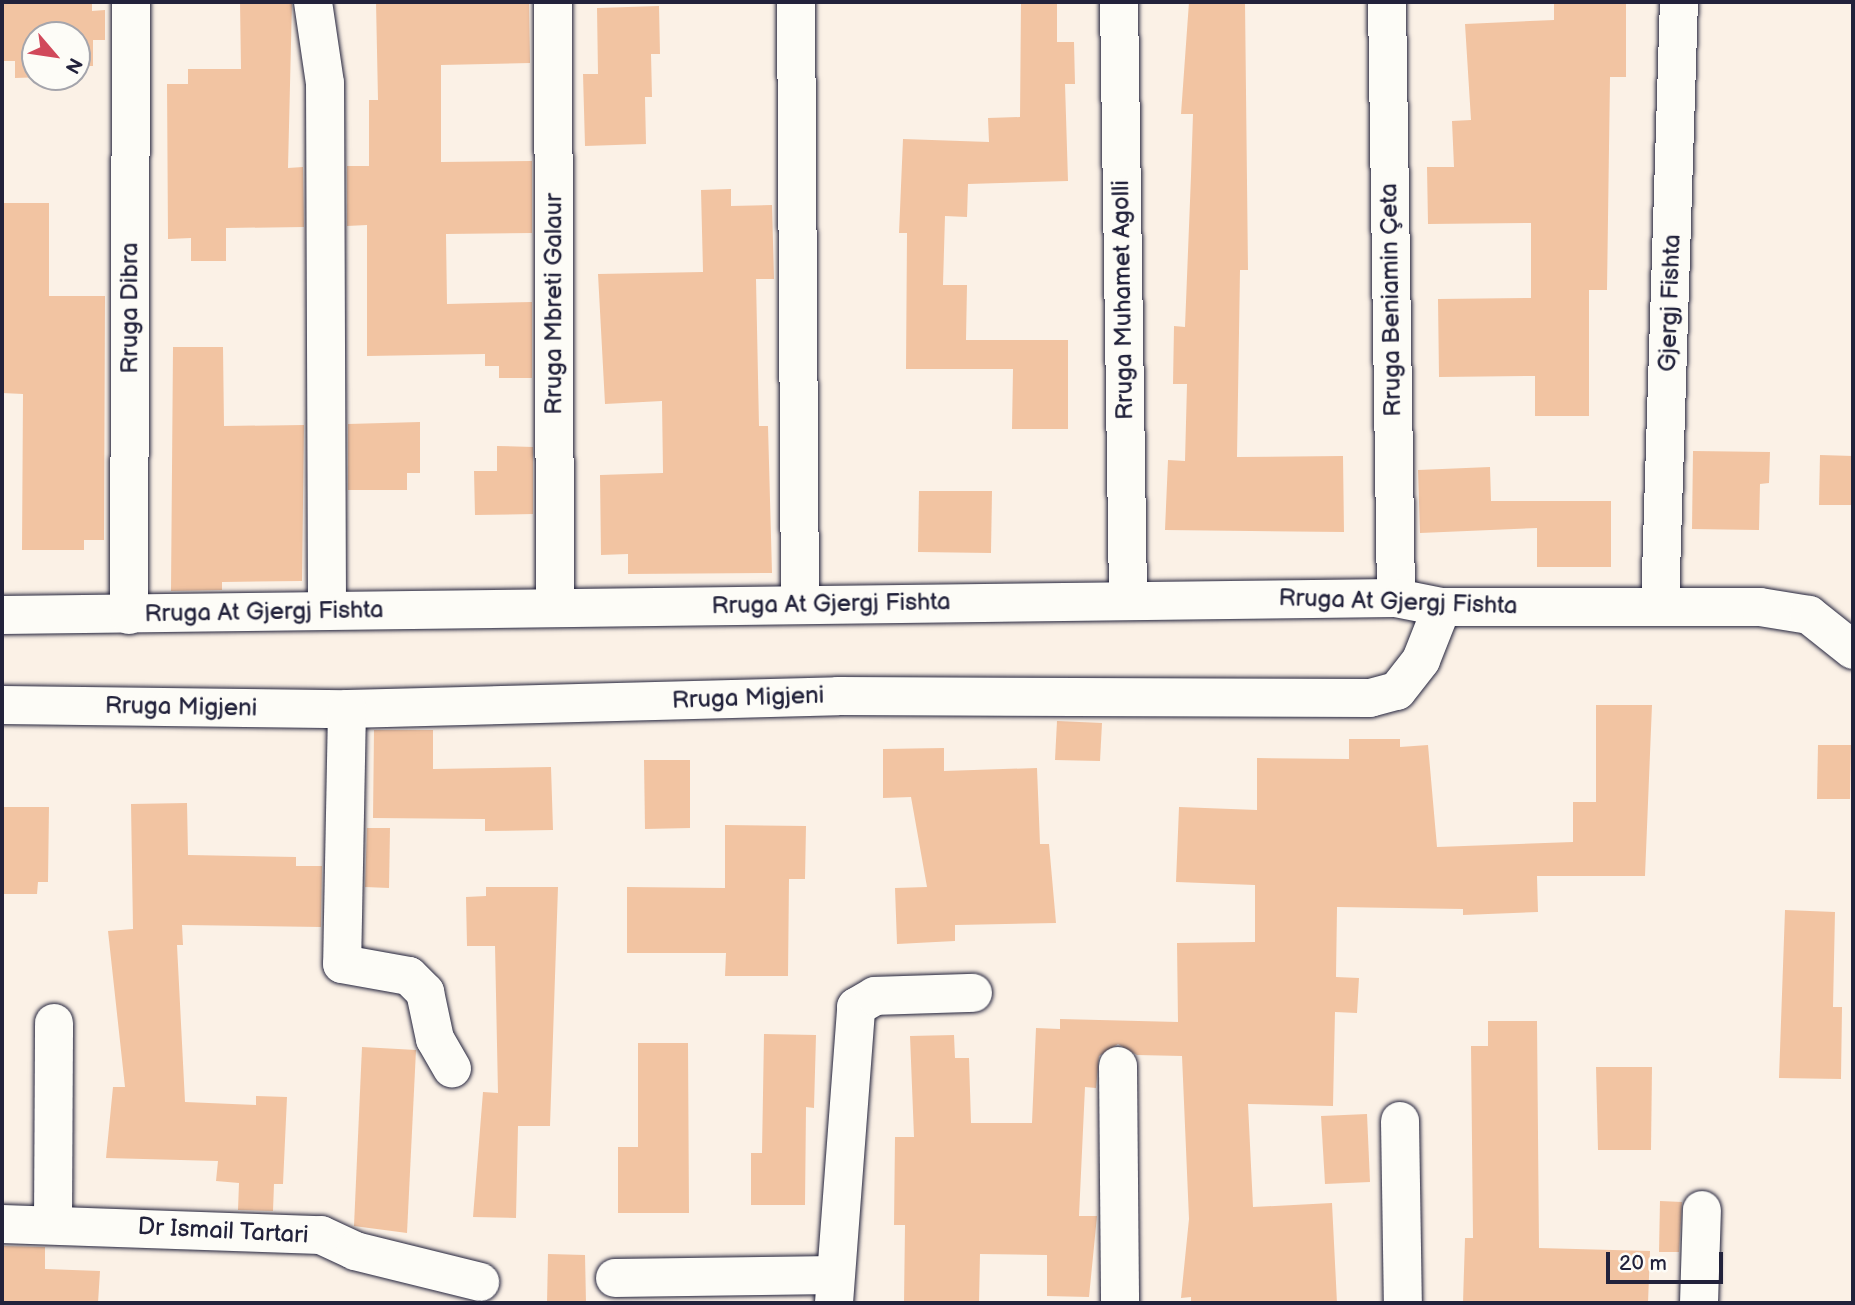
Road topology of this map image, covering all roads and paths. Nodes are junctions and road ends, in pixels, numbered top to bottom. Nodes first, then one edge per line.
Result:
1 (131, 2) edge
2 (313, 2) edge
3 (553, 2) edge
4 (796, 2) edge
5 (1119, 2) edge
6 (1387, 2) edge
7 (1679, 2) edge
8 (1128, 598) junction
9 (1396, 598) junction
10 (800, 605) junction
11 (1660, 605) junction
12 (555, 606) junction
13 (1442, 607) junction
14 (327, 610) junction
15 (2, 615) edge
16 (129, 615) junction
17 (1853, 650) edge
18 (2, 705) edge
19 (346, 709) junction
20 (973, 993) dead end
21 (54, 1023) dead end
22 (1118, 1066) dead end
23 (453, 1068) dead end
24 (1400, 1121) dead end
25 (1702, 1210) dead end
26 (53, 1223) junction
27 (2, 1224) edge
28 (615, 1278) dead end
29 (480, 1282) dead end
30 (834, 1289) edge
31 (1120, 1303) edge
32 (1403, 1303) edge
33 (1699, 1303) edge

1 - 16 street, Rruga Dibra
2 - 14 street
3 - 12 street, Rruga Mbreti Galaur
4 - 10 street
5 - 8 street, Rruga Muhamet Agolli
6 - 9 street, Rruga Beniamin Çeta
7 - 11 street, Gjergj Fishta
8 - 9 street, Rruga At Gjergj Fishta
8 - 10 street, Rruga At Gjergj Fishta
9 - 13 street, Rruga At Gjergj Fishta
10 - 12 street, Rruga At Gjergj Fishta
11 - 13 street, Rruga At Gjergj Fishta
11 - 17 street, Rruga At Gjergj Fishta
12 - 14 street, Rruga At Gjergj Fishta
13 - 19 street, Rruga Migjeni
14 - 16 street, Rruga At Gjergj Fishta
15 - 16 street, Rruga At Gjergj Fishta
18 - 19 street, Rruga Migjeni
19 - 23 street
20 - 30 street
21 - 26 street
22 - 31 street
24 - 32 street
25 - 33 street
26 - 27 street, Dr Ismail Tartari
26 - 29 street, Dr Ismail Tartari
28 - 30 street

